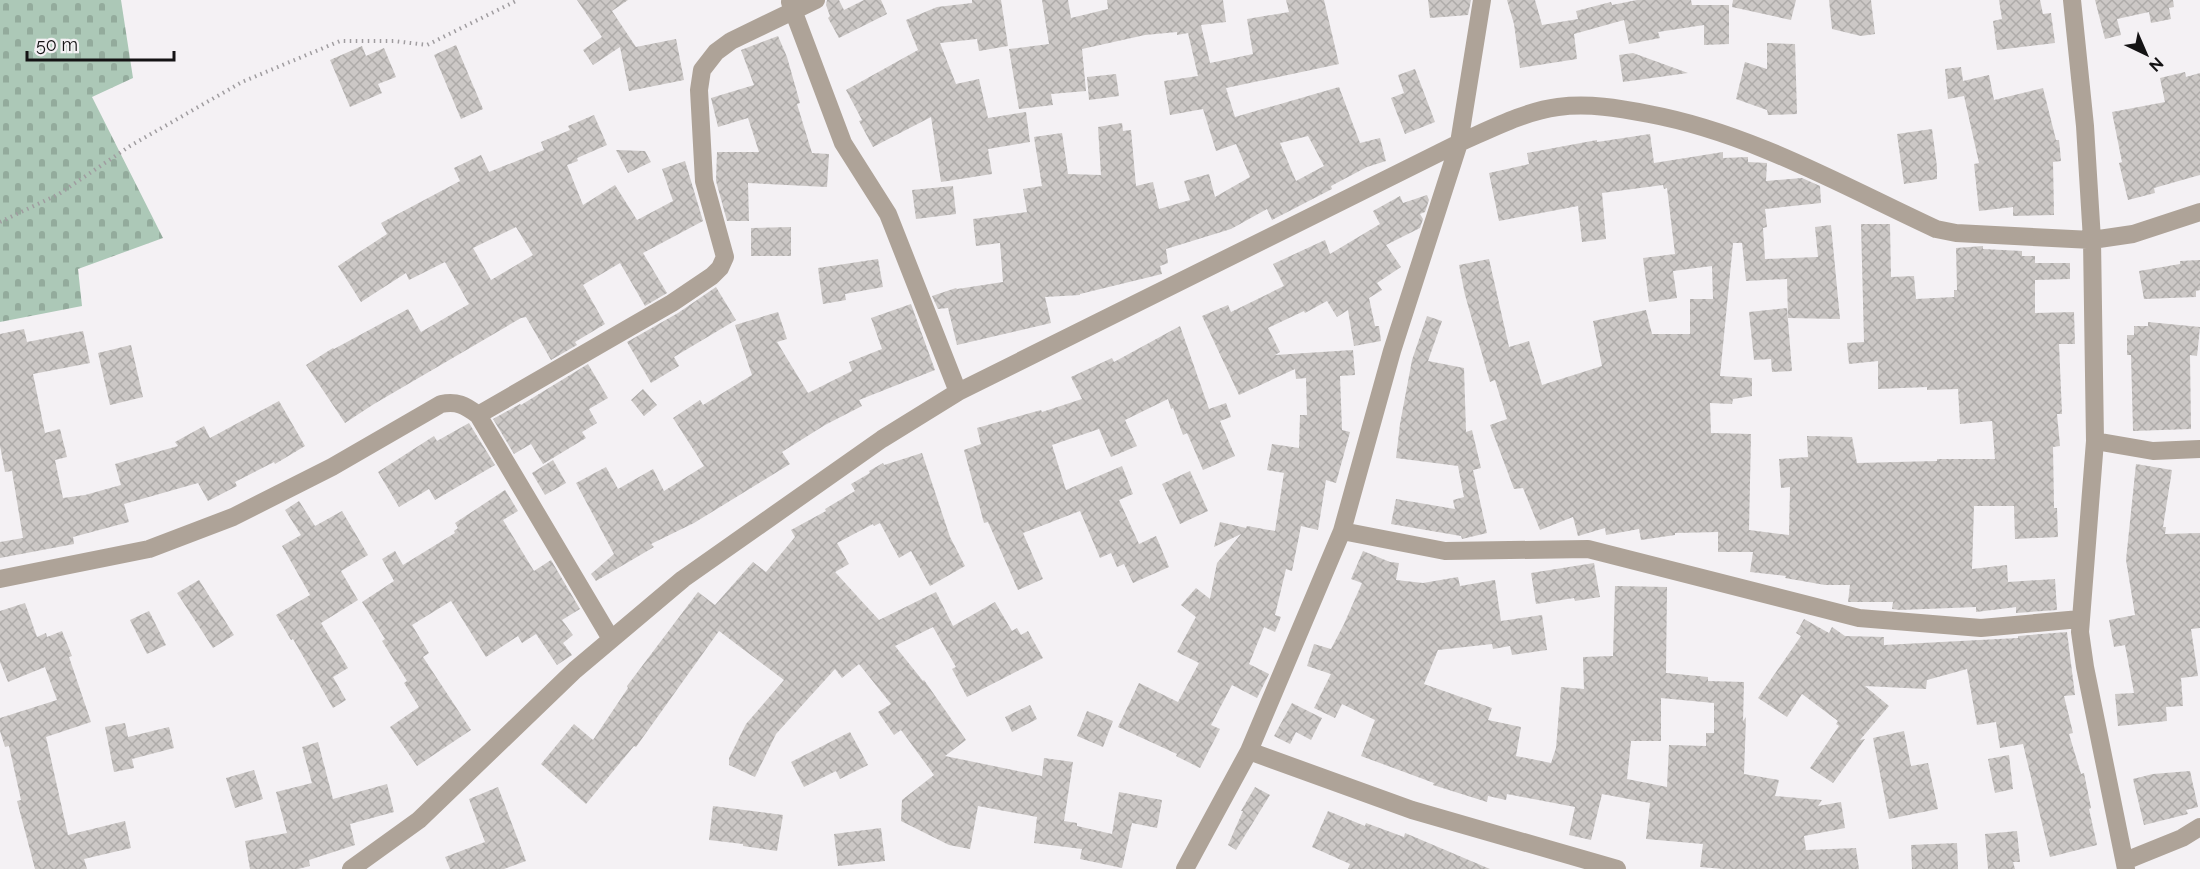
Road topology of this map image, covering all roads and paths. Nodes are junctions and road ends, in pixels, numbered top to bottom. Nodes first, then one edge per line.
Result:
1 (518, 0) edge
2 (816, 0) edge
3 (1482, 0) edge
4 (2072, 0) edge
5 (792, 6) edge
6 (1460, 143) junction
7 (2200, 212) edge
8 (0, 222) edge
9 (2092, 240) junction
10 (958, 392) junction
11 (478, 415) junction
12 (2095, 441) junction
13 (2200, 449) edge
14 (1342, 531) junction
15 (0, 579) edge
16 (2080, 619) junction
17 (611, 639) junction
18 (1249, 751) junction
19 (2200, 827) edge
20 (2126, 865) edge
21 (351, 869) edge
22 (1185, 869) edge
23 (1617, 869) edge

1 - 8 path
2 - 5 street
3 - 6 street
4 - 9 street
5 - 10 street
5 - 11 street
6 - 9 street
6 - 10 street
6 - 14 street
7 - 9 street
9 - 12 street
10 - 17 street
11 - 15 street
11 - 17 street
12 - 13 street
12 - 16 street
14 - 16 street
14 - 18 street
16 - 20 street
17 - 21 street
18 - 22 street
18 - 23 street
19 - 20 street

